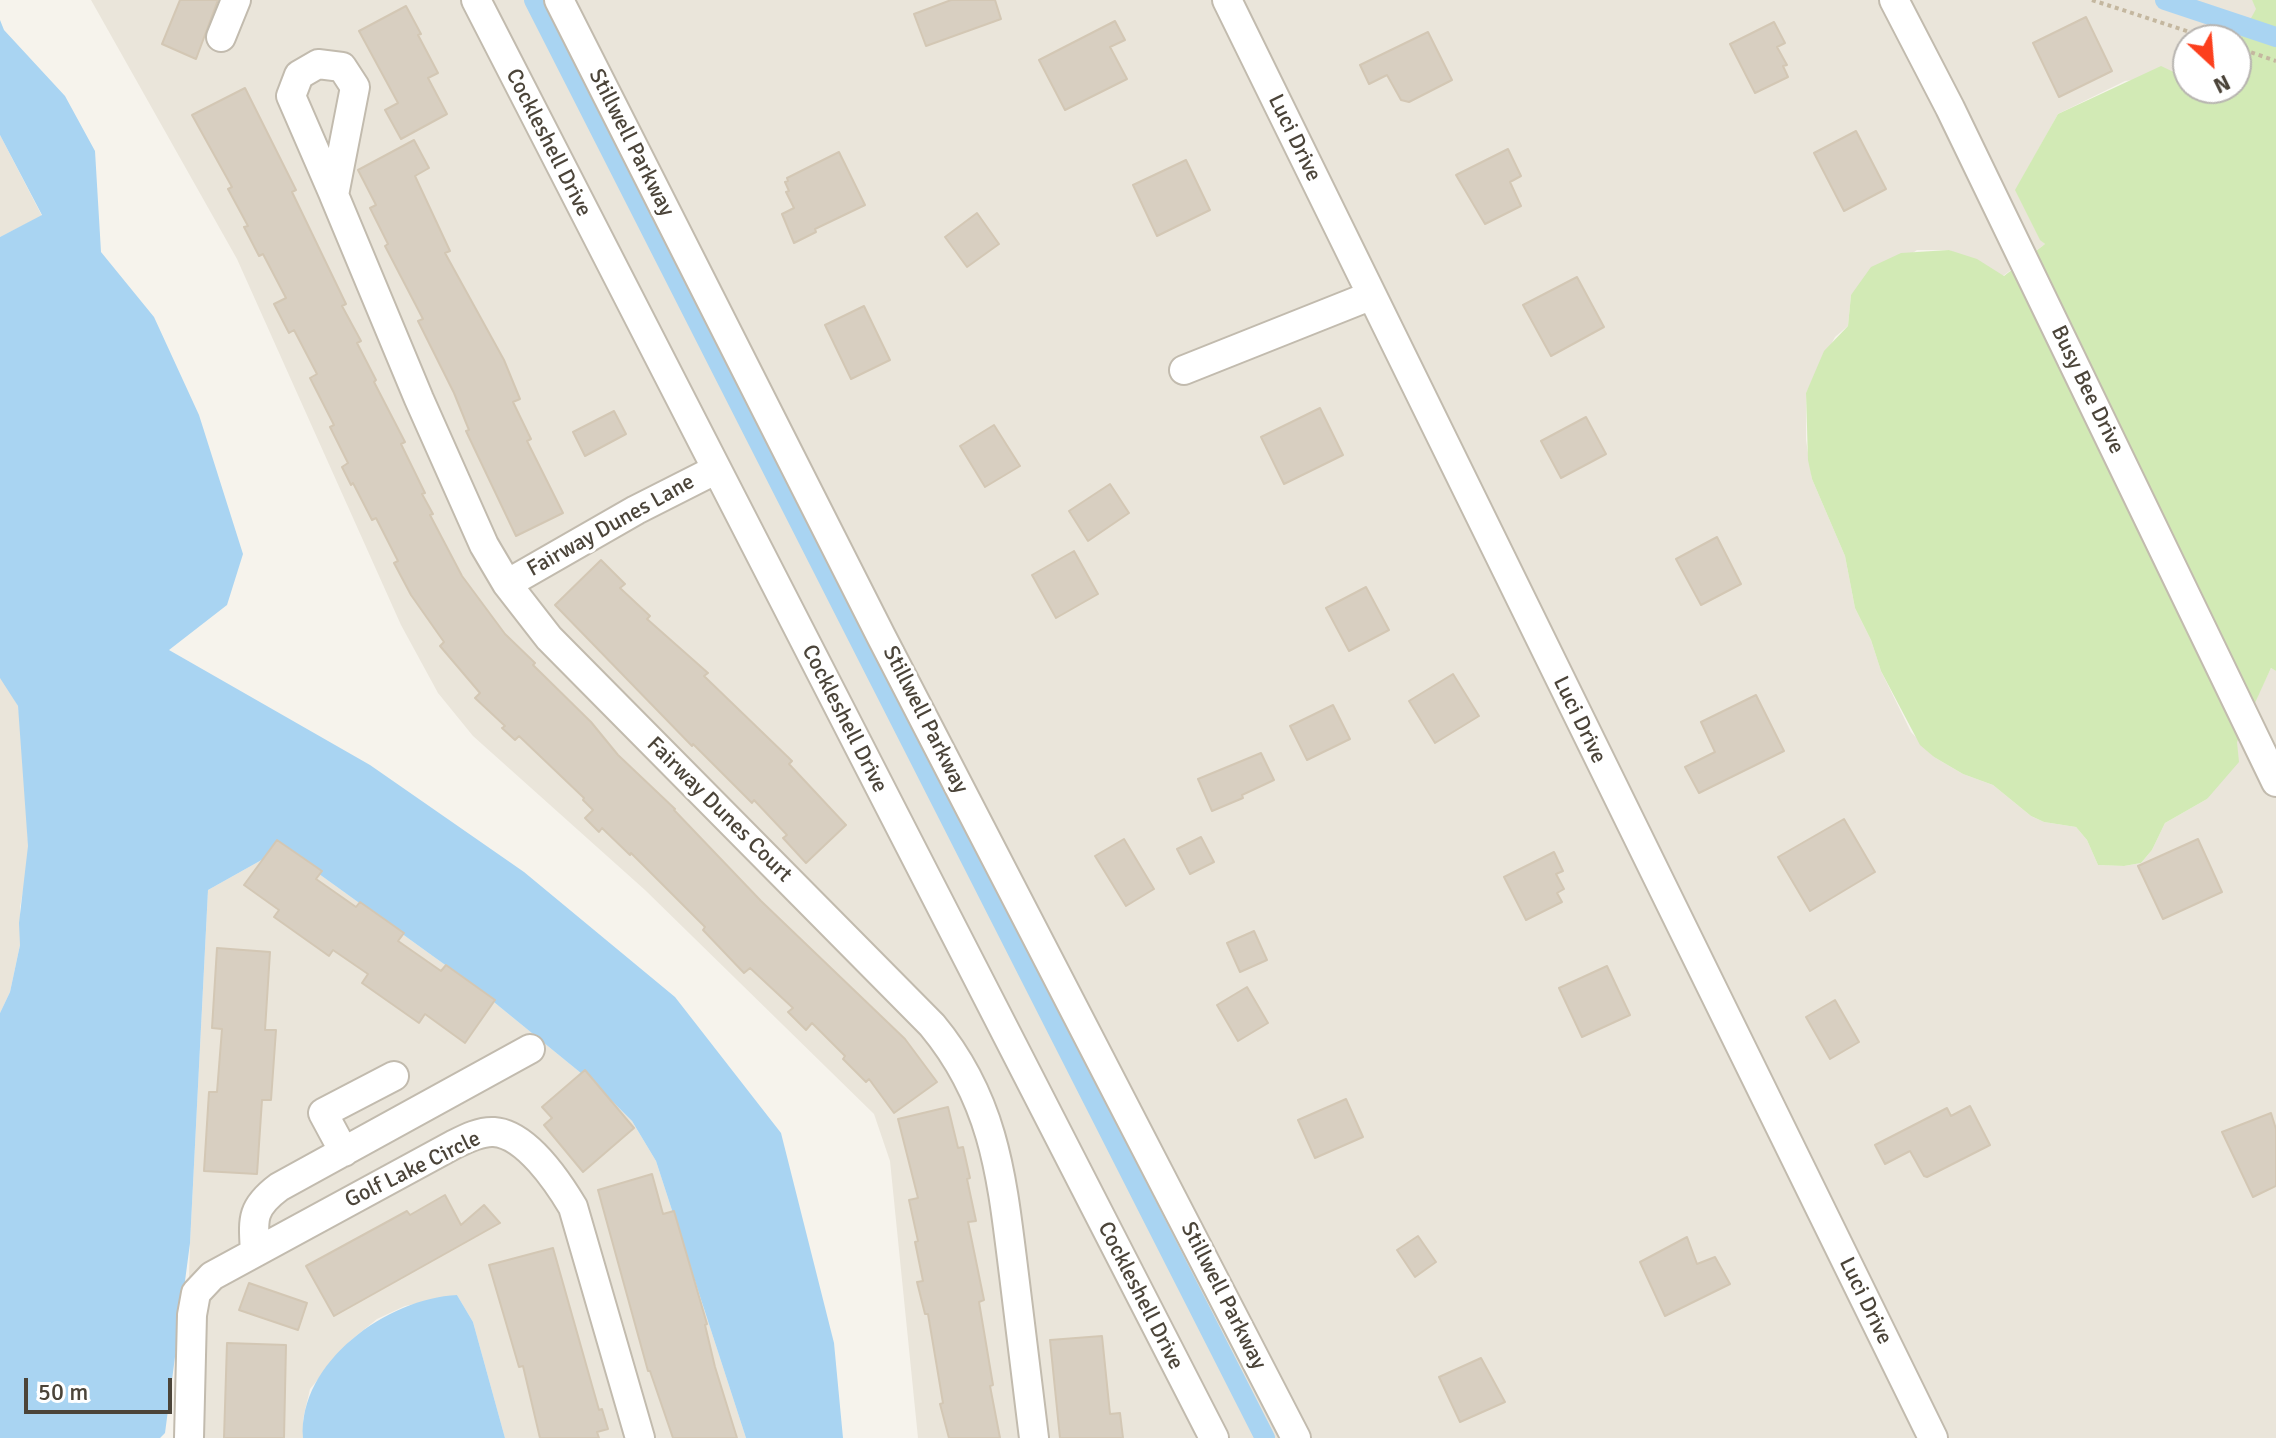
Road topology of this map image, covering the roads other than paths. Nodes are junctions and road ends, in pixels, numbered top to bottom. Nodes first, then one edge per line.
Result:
1 (236, 0) edge
2 (476, 0) edge
3 (559, 0) edge
4 (1227, 0) edge
5 (1894, 0) edge
6 (221, 37) dead end
7 (334, 195) dead end
8 (1370, 296) junction
9 (1184, 370) dead end
10 (715, 470) junction
11 (507, 584) junction
12 (2276, 782) edge
13 (530, 1049) dead end
14 (394, 1076) dead end
15 (344, 1152) junction
16 (255, 1252) junction
17 (189, 1438) edge
18 (640, 1438) edge
19 (1034, 1438) edge
20 (1214, 1438) edge
21 (1296, 1438) edge
22 (1933, 1438) edge

1 - 6 street
2 - 10 street, Cockleshell Drive
3 - 21 street, Stillwell Parkway
4 - 8 street, Luci Drive
5 - 12 street, Busy Bee Drive
7 - 11 street, Fairway Dunes Court
8 - 9 street
8 - 22 street, Luci Drive
10 - 11 street, Fairway Dunes Lane
10 - 20 street, Cockleshell Drive
11 - 19 street, Fairway Dunes Court
13 - 15 street
14 - 15 street
15 - 16 street
16 - 17 street, Golf Lake Circle
16 - 18 street, Golf Lake Circle

